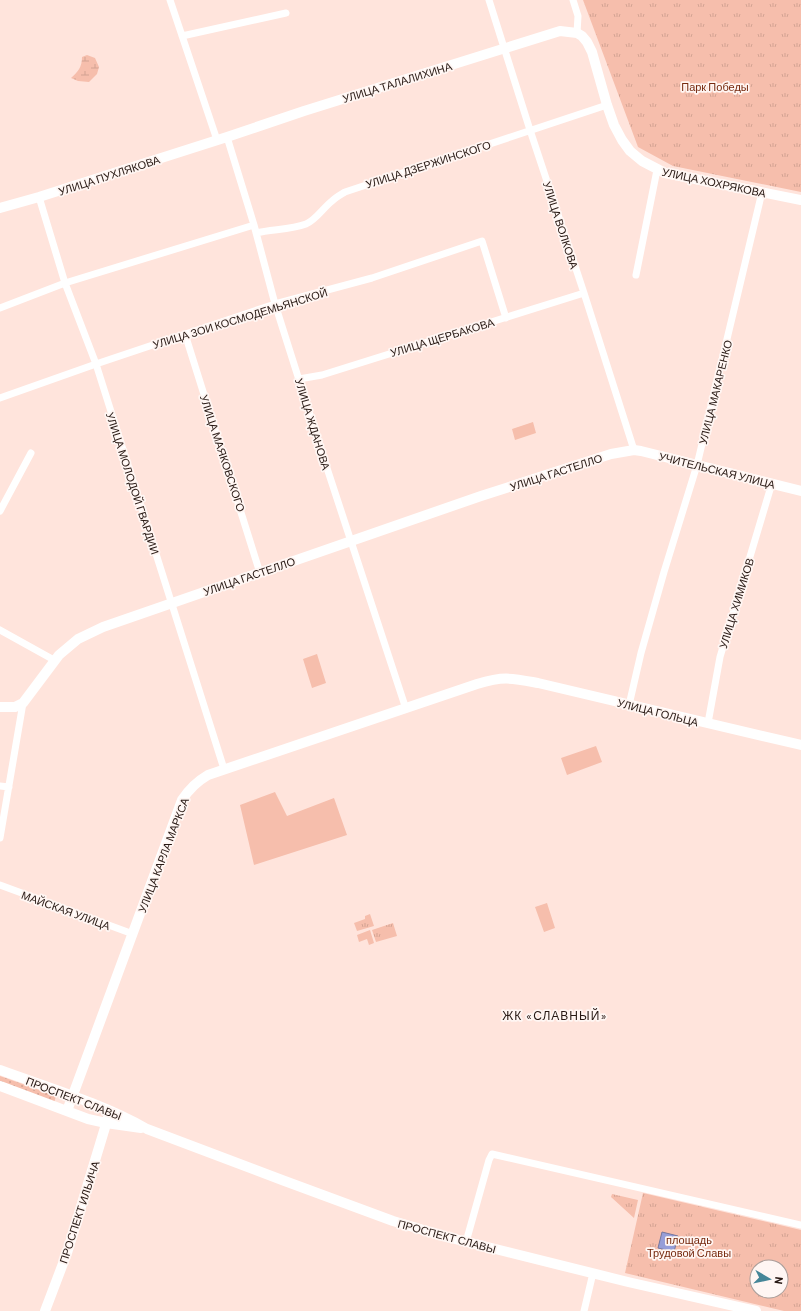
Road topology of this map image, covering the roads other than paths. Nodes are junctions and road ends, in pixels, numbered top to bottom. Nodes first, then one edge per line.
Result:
1 (170, 0) edge
2 (489, 0) edge
3 (573, 0) edge
4 (286, 13) dead end
5 (577, 33) junction
6 (182, 36) junction
7 (505, 49) junction
8 (607, 105) junction
9 (530, 130) junction
10 (227, 137) junction
11 (217, 140) junction
12 (657, 170) junction
13 (762, 192) junction
14 (39, 197) junction
15 (801, 200) edge
16 (0, 208) edge
17 (254, 225) junction
18 (256, 233) junction
19 (636, 275) dead end
20 (65, 283) junction
21 (584, 293) junction
22 (275, 304) junction
23 (0, 308) edge
24 (506, 318) junction
25 (185, 334) junction
26 (96, 364) junction
27 (299, 379) junction
28 (0, 398) edge
29 (634, 450) junction
30 (31, 453) dead end
31 (697, 465) junction
32 (772, 483) junction
33 (801, 491) edge
34 (0, 511) edge
35 (351, 542) junction
36 (260, 573) junction
37 (171, 603) junction
38 (0, 630) edge
39 (54, 660) junction
40 (516, 678) joint
41 (23, 703) junction
42 (630, 705) junction
43 (0, 707) edge
44 (406, 709) junction
45 (708, 723) junction
46 (801, 745) edge
47 (224, 769) junction
48 (0, 786) edge
49 (9, 787) junction
50 (0, 838) edge
51 (0, 885) edge
52 (132, 934) junction
53 (0, 1070) edge
54 (0, 1086) edge
55 (72, 1096) junction
56 (67, 1111) junction
57 (110, 1111) junction
58 (106, 1124) junction
59 (147, 1129) junction
60 (801, 1225) edge
61 (466, 1242) junction
62 (593, 1273) junction
63 (44, 1311) edge
64 (584, 1311) edge
65 (756, 1311) edge

1 - 6 street
2 - 7 street, УЛИЦА ВОЛКОВА
3 - 5 street
4 - 6 street
5 - 7 street, УЛИЦА ТАЛАЛИХИНА
5 - 8 street, УЛИЦА ХОХРЯКОВА
6 - 11 street
7 - 9 street, УЛИЦА ВОЛКОВА
7 - 10 street, УЛИЦА ТАЛАЛИХИНА
8 - 9 street, УЛИЦА ДЗЕРЖИНСКОГО
8 - 12 street, УЛИЦА ХОХРЯКОВА
9 - 18 street, УЛИЦА ДЗЕРЖИНСКОГО
9 - 21 street, УЛИЦА ВОЛКОВА
10 - 11 street, УЛИЦА ТАЛАЛИХИНА
10 - 17 street, УЛИЦА ЖДАНОВА
11 - 14 street, УЛИЦА ПУХЛЯКОВА
12 - 13 street, УЛИЦА ХОХРЯКОВА
12 - 19 street
13 - 15 street, УЛИЦА ХОХРЯКОВА
13 - 31 street, УЛИЦА МАКАРЕНКО
14 - 16 street, УЛИЦА ПУХЛЯКОВА
14 - 20 street, УЛИЦА МОЛОДОЙ ГВАРДИИ
17 - 18 street, УЛИЦА ЖДАНОВА
17 - 20 street
18 - 22 street, УЛИЦА ЖДАНОВА
20 - 23 street
20 - 26 street, УЛИЦА МОЛОДОЙ ГВАРДИИ
21 - 24 street, УЛИЦА ЩЕРБАКОВА
21 - 29 street, УЛИЦА ВОЛКОВА
22 - 24 street, УЛИЦА ЗОИ КОСМОДЕМЬЯНСКОЙ
22 - 25 street, УЛИЦА ЗОИ КОСМОДЕМЬЯНСКОЙ
22 - 27 street, УЛИЦА ЖДАНОВА
24 - 27 street, УЛИЦА ЩЕРБАКОВА
25 - 26 street, УЛИЦА ЗОИ КОСМОДЕМЬЯНСКОЙ
25 - 36 street, УЛИЦА МАЯКОВСКОГО
26 - 28 street, УЛИЦА ЗОИ КОСМОДЕМЬЯНСКОЙ
26 - 37 street, УЛИЦА МОЛОДОЙ ГВАРДИИ
27 - 35 street, УЛИЦА ЖДАНОВА
29 - 31 street, УЧИТЕЛЬСКАЯ УЛИЦА
29 - 35 street, УЛИЦА ГАСТЕЛЛО
30 - 34 street
31 - 32 street, УЧИТЕЛЬСКАЯ УЛИЦА
31 - 42 street, УЛИЦА МАКАРЕНКО
32 - 33 street, УЧИТЕЛЬСКАЯ УЛИЦА
32 - 45 street, УЛИЦА ХИМИКОВ
35 - 36 street, УЛИЦА ГАСТЕЛЛО
35 - 44 street, УЛИЦА ЖДАНОВА
36 - 37 street, УЛИЦА ГАСТЕЛЛО
37 - 39 street, УЛИЦА ГАСТЕЛЛО
37 - 47 street, УЛИЦА МОЛОДОЙ ГВАРДИИ
38 - 39 street
39 - 41 street, УЛИЦА ГАСТЕЛЛО
40 - 42 street, УЛИЦА ГОЛЬЦА
40 - 44 street, УЛИЦА КАРЛА МАРКСА
41 - 43 street
41 - 49 street, УЛИЦА ГАСТЕЛЛО
42 - 45 street, УЛИЦА ГОЛЬЦА
44 - 47 street, УЛИЦА КАРЛА МАРКСА
45 - 46 street, УЛИЦА ГОЛЬЦА
47 - 52 street, УЛИЦА КАРЛА МАРКСА
48 - 49 street
49 - 50 street, УЛИЦА ГАСТЕЛЛО
51 - 52 street, МАЙСКАЯ УЛИЦА
52 - 55 street, УЛИЦА КАРЛА МАРКСА
53 - 55 street, ПРОСПЕКТ СЛАВЫ
54 - 56 street, ПРОСПЕКТ СЛАВЫ
55 - 56 street, УЛИЦА КАРЛА МАРКСА
55 - 57 street, ПРОСПЕКТ СЛАВЫ
56 - 58 street, ПРОСПЕКТ СЛАВЫ
57 - 58 street, ПРОСПЕКТ ИЛЬИЧА
57 - 59 street, ПРОСПЕКТ СЛАВЫ
58 - 59 street, ПРОСПЕКТ СЛАВЫ
58 - 63 street, ПРОСПЕКТ ИЛЬИЧА
59 - 61 street, ПРОСПЕКТ СЛАВЫ
60 - 61 street
61 - 62 street, ПРОСПЕКТ СЛАВЫ
62 - 64 street
62 - 65 street, ПРОСПЕКТ СЛАВЫ

